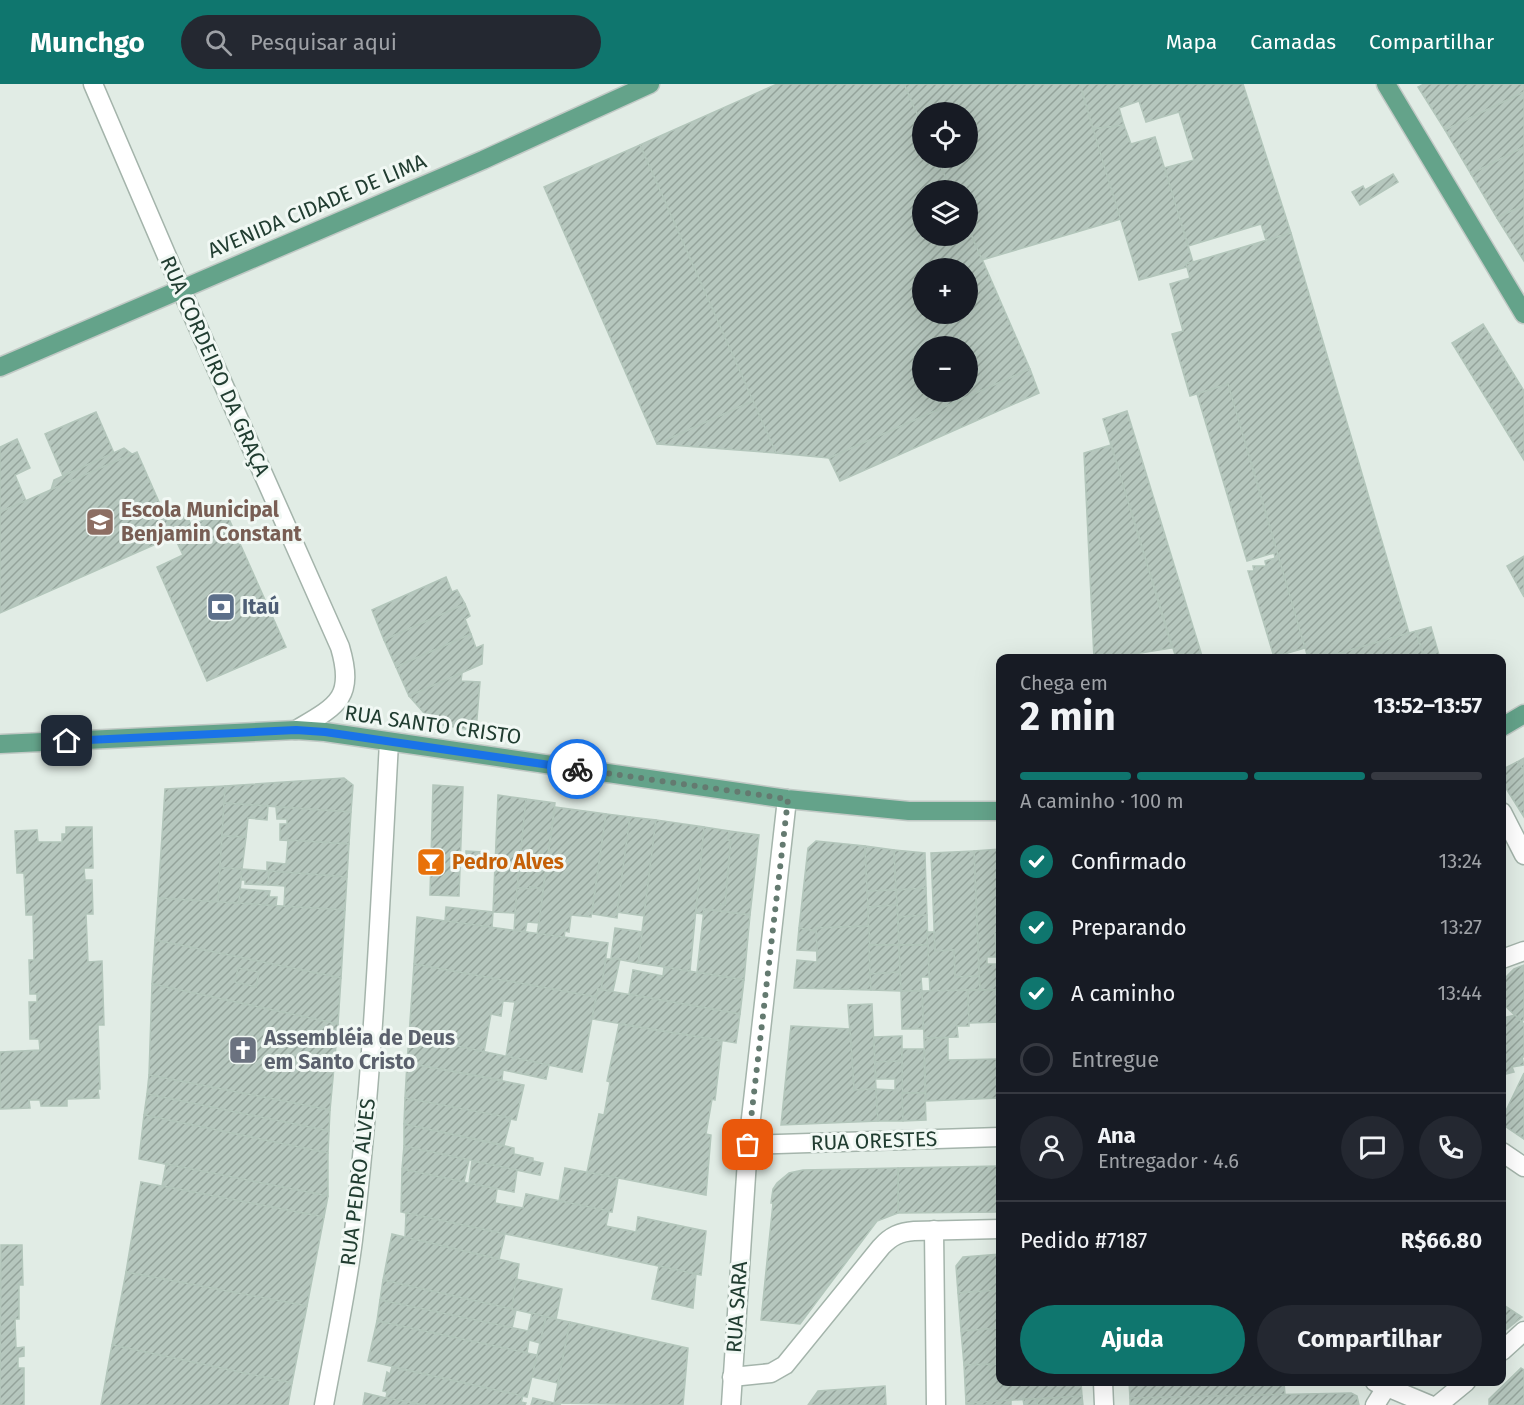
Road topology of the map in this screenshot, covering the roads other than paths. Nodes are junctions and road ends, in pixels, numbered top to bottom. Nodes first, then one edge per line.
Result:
1 (93, 84) edge
2 (650, 84) edge
3 (1386, 84) edge
4 (181, 289) junction
5 (1524, 314) edge
6 (0, 367) edge
7 (1524, 714) edge
8 (1506, 724) edge
9 (296, 730) junction
10 (389, 742) junction
11 (0, 744) edge
12 (788, 799) junction
13 (996, 811) edge
14 (1506, 820) edge
15 (1524, 855) edge
16 (1524, 951) edge
17 (1506, 958) edge
18 (996, 1137) edge
19 (748, 1145) junction
20 (1506, 1155) edge
21 (1524, 1167) edge
22 (996, 1229) edge
23 (934, 1230) junction
24 (1524, 1331) edge
25 (1506, 1347) edge
26 (732, 1377) junction
27 (1103, 1386) edge
28 (1384, 1386) edge
29 (1391, 1386) edge
30 (1461, 1386) edge
31 (324, 1405) edge
32 (731, 1405) edge
33 (936, 1405) edge
34 (1104, 1405) edge
35 (1375, 1405) edge
36 (1431, 1405) edge
37 (1438, 1405) edge

1 - 4 street, RUA CORDEIRO DA GRAÇA
2 - 4 main road, AVENIDA CIDADE DE LIMA
3 - 5 main road
4 - 6 main road, AVENIDA CIDADE DE LIMA
4 - 9 street, RUA CORDEIRO DA GRAÇA
7 - 8 main road
9 - 10 main road, RUA SANTO CRISTO
9 - 11 main road, RUA SANTO CRISTO
10 - 12 main road, RUA SANTO CRISTO
10 - 31 street, RUA PEDRO ALVES
12 - 13 main road, RUA SANTO CRISTO
12 - 19 street, RUA SARA
14 - 15 street
16 - 17 street
18 - 19 street, RUA ORESTES
19 - 26 street, RUA SARA
20 - 21 street
22 - 23 street, RUA SARA
23 - 26 street, RUA SARA
23 - 33 street
24 - 25 street
26 - 32 street
27 - 34 street
28 - 35 street
29 - 36 street
30 - 37 street

